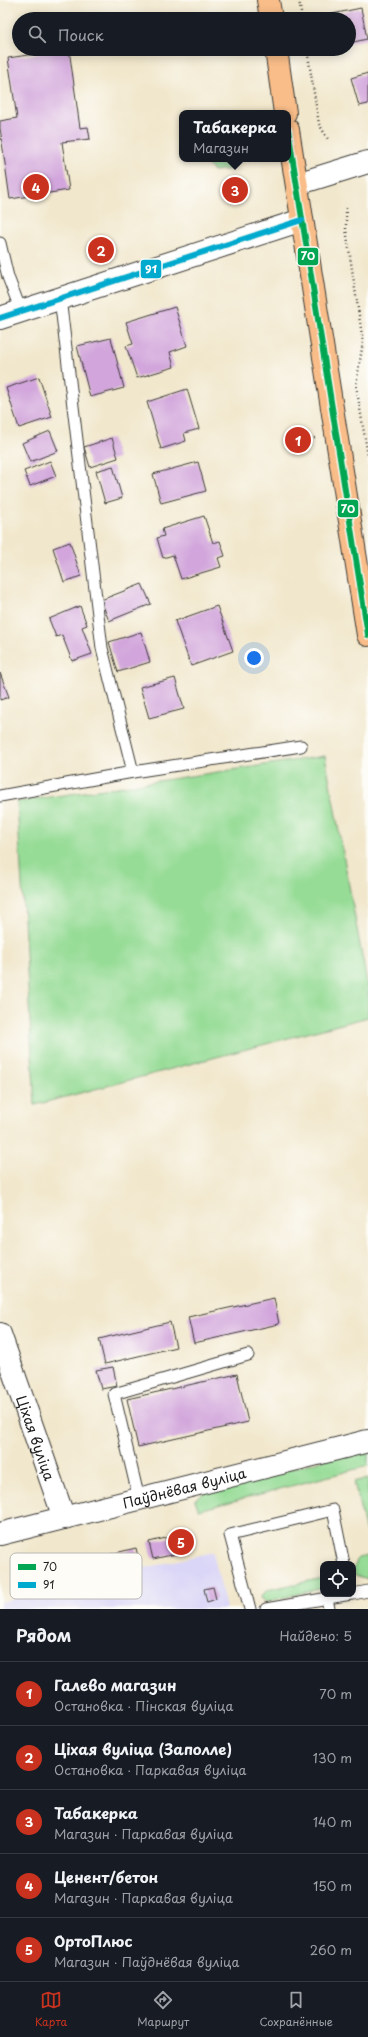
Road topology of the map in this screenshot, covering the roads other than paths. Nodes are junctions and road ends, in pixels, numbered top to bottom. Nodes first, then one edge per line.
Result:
1 (268, 0) edge
2 (270, 12) edge
3 (277, 56) edge
4 (285, 110) edge
5 (291, 150) edge
6 (368, 162) edge
7 (296, 184) junction
8 (302, 220) junction
9 (0, 243) edge
10 (60, 298) junction
11 (20, 311) junction
12 (0, 318) edge
13 (364, 588) edge
14 (368, 634) edge
15 (301, 746) dead end
16 (133, 772) junction
17 (0, 796) edge
18 (0, 1334) edge
19 (248, 1355) dead end
20 (368, 1441) edge
21 (139, 1499) junction
22 (64, 1518) junction
23 (0, 1534) edge
24 (343, 1561) edge
25 (368, 1591) edge
26 (356, 1593) edge
27 (345, 1597) edge
28 (328, 1604) edge
29 (250, 1609) edge
30 (266, 1609) edge

1 - 2 main road
3 - 4 main road
5 - 7 main road
6 - 7 street
7 - 8 main road
8 - 10 street
8 - 13 main road
9 - 11 lane
10 - 11 street
10 - 16 lane
11 - 12 street
13 - 14 main road
15 - 16 lane
16 - 17 lane
18 - 22 street, Ціхая вуліца
19 - 21 lane
20 - 21 street, Паўднёвая вуліца
21 - 22 street, Паўднёвая вуліца
22 - 23 street, Паўднёвая вуліца
24 - 29 lane
25 - 26 lane
27 - 28 lane
28 - 30 lane

